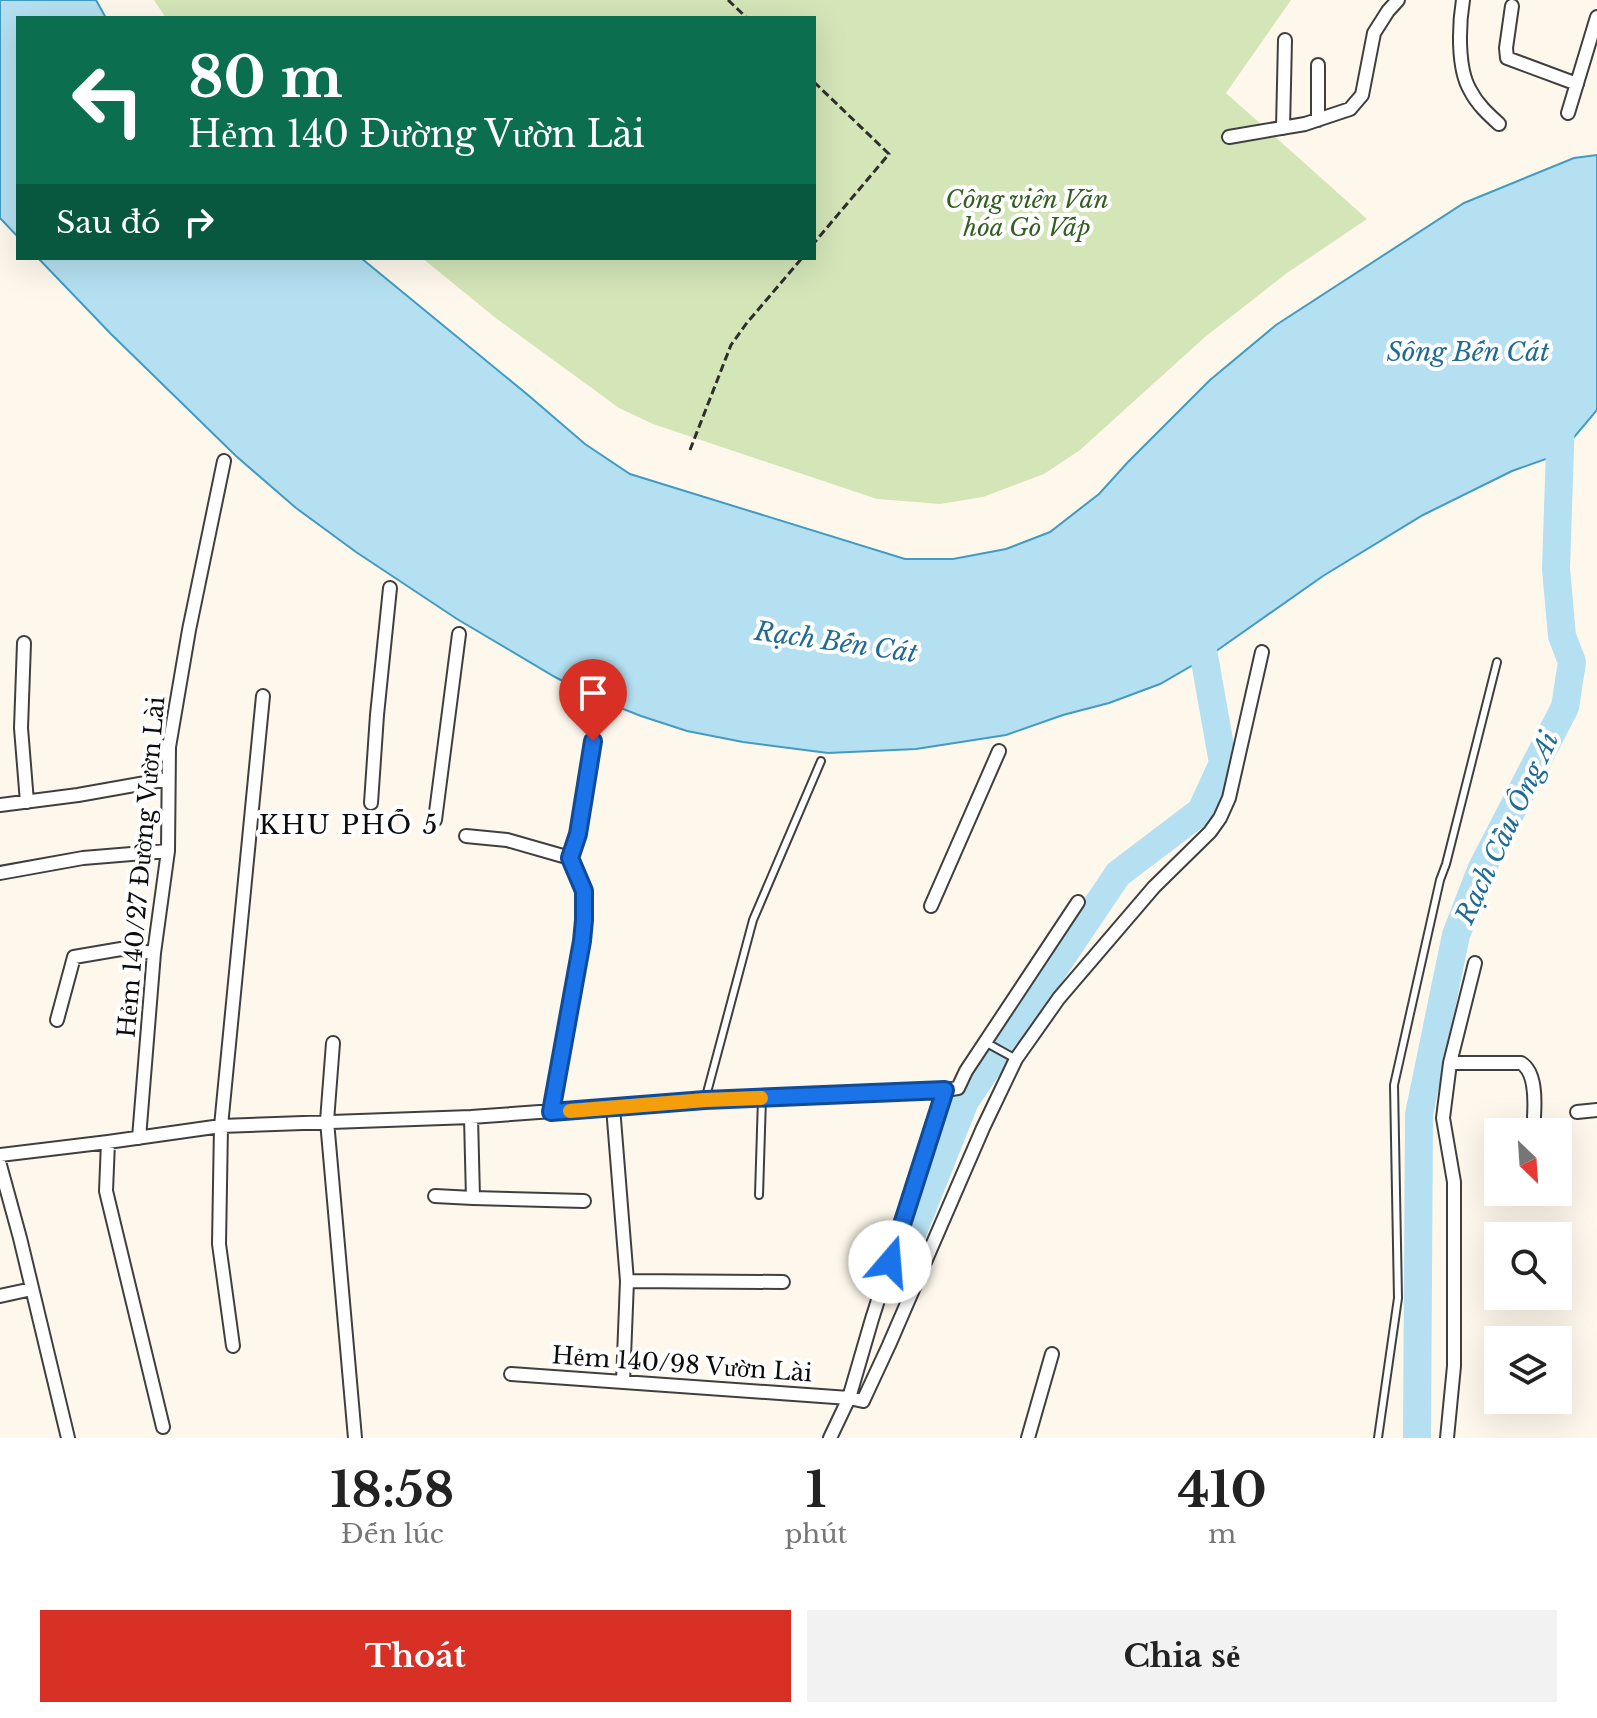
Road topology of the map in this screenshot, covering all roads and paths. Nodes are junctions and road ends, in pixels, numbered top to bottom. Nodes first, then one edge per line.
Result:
1 (728, 0) edge
2 (1398, 0) edge
3 (1463, 0) edge
4 (1512, 6) dead end
5 (741, 12) junction
6 (738, 16) edge
7 (745, 16) edge
8 (1597, 17) edge
9 (1285, 40) dead end
10 (1318, 65) dead end
11 (816, 84) edge
12 (1577, 84) junction
13 (1568, 113) dead end
14 (1318, 120) junction
15 (1499, 124) dead end
16 (1283, 128) junction
17 (1229, 137) dead end
18 (816, 241) edge
19 (800, 260) edge
20 (690, 450) dead end
21 (224, 461) dead end
22 (390, 588) dead end
23 (459, 634) dead end
24 (24, 643) dead end
25 (1262, 652) dead end
26 (1497, 662) dead end
27 (263, 696) dead end
28 (593, 741) dead end
29 (999, 751) dead end
30 (821, 761) dead end
31 (168, 779) junction
32 (27, 802) junction
33 (371, 803) dead end
34 (0, 805) edge
35 (435, 820) dead end
36 (466, 836) dead end
37 (168, 851) junction
38 (570, 858) junction
39 (0, 873) edge
40 (1078, 902) dead end
41 (931, 906) dead end
42 (154, 953) junction
43 (1475, 963) dead end
44 (57, 1020) dead end
45 (333, 1043) dead end
46 (988, 1044) junction
47 (1014, 1058) junction
48 (1450, 1063) junction
49 (945, 1090) junction
50 (762, 1098) junction
51 (705, 1100) junction
52 (613, 1107) junction
53 (1597, 1110) edge
54 (551, 1112) junction
55 (1577, 1112) dead end
56 (471, 1117) junction
57 (1534, 1117) dead end
58 (327, 1121) junction
59 (221, 1126) junction
60 (139, 1138) junction
61 (108, 1142) junction
62 (0, 1155) edge
63 (0, 1165) edge
64 (759, 1195) dead end
65 (435, 1196) dead end
66 (473, 1198) junction
67 (584, 1201) dead end
68 (627, 1281) junction
69 (783, 1282) dead end
70 (32, 1289) junction
71 (0, 1296) edge
72 (233, 1346) dead end
73 (1052, 1354) dead end
74 (511, 1374) dead end
75 (623, 1382) junction
76 (849, 1398) junction
77 (163, 1427) dead end
78 (68, 1438) edge
79 (355, 1438) edge
80 (830, 1438) edge
81 (1028, 1438) edge
82 (1378, 1438) edge
83 (1447, 1438) edge

1 - 5 path
2 - 14 street
3 - 15 street
4 - 12 street
5 - 6 path
5 - 7 path
8 - 12 street
9 - 16 street
10 - 14 street
11 - 18 path
12 - 13 street
14 - 16 street
16 - 17 street
19 - 20 path
21 - 31 street, Hẻm 140/27 Đường Vườn Lài
22 - 33 street
23 - 35 street
24 - 32 street
25 - 47 street
26 - 82 lane
27 - 59 street
28 - 38 street
29 - 41 street
30 - 51 lane
31 - 32 street
31 - 37 street, Hẻm 140/27 Đường Vườn Lài
32 - 34 street
36 - 38 street
37 - 39 street
37 - 42 street, Hẻm 140/27 Đường Vườn Lài
38 - 54 street
40 - 46 street
42 - 44 street
42 - 60 street, Hẻm 140/27 Đường Vườn Lài
43 - 48 street
45 - 58 street
46 - 47 lane
46 - 49 street
47 - 76 street
48 - 57 street
48 - 83 street
49 - 50 street
49 - 76 street
50 - 51 street
50 - 64 lane
51 - 52 street
52 - 54 street
52 - 68 street
53 - 55 street
54 - 56 street
56 - 58 street
56 - 66 street
58 - 59 street
58 - 79 street
59 - 60 street
59 - 72 street
60 - 61 street
61 - 62 street
61 - 77 street
63 - 70 street
65 - 66 street
66 - 67 street
68 - 69 street
68 - 75 street
70 - 71 street
70 - 78 street
73 - 81 street
74 - 75 street, Hẻm 140/98 Vườn Lài
75 - 76 street, Hẻm 140/98 Vườn Lài
76 - 80 street

